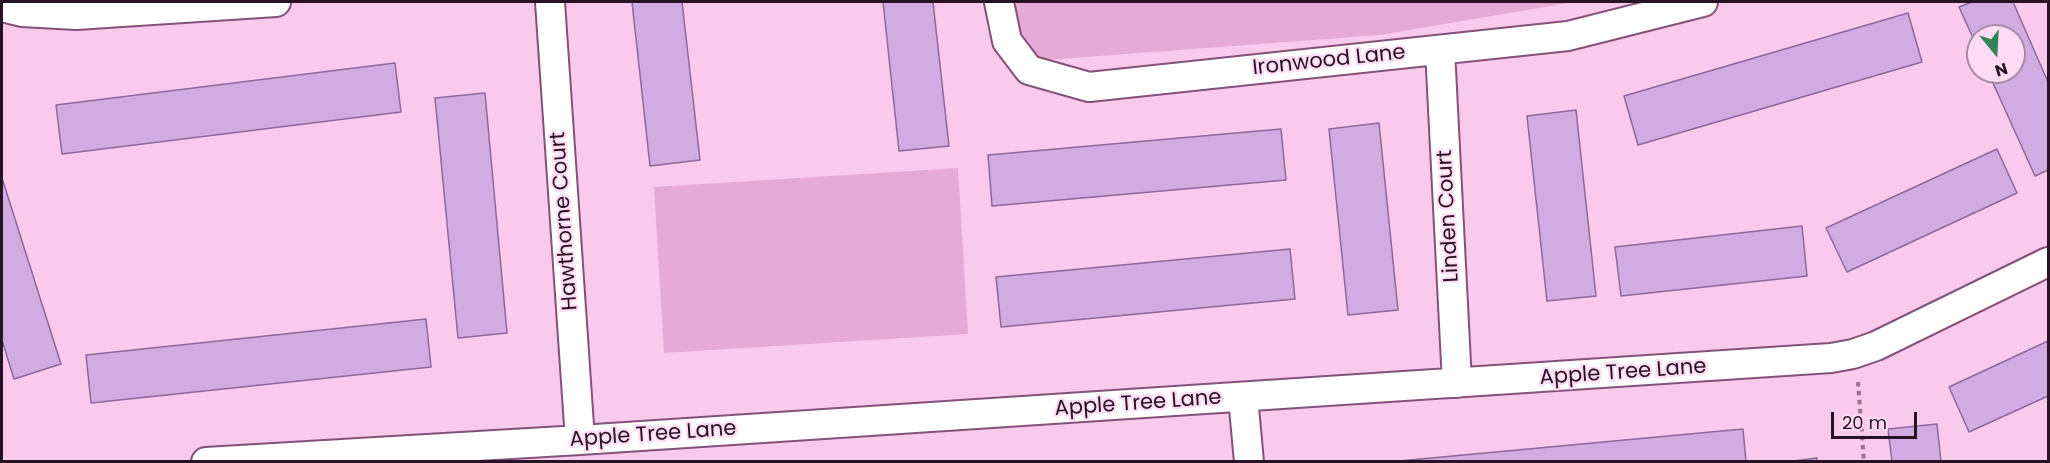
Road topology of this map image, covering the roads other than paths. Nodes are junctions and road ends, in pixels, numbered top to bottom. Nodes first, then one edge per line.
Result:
1 (276, 2) edge
2 (550, 2) edge
3 (999, 2) edge
4 (1703, 2) edge
5 (2, 7) edge
6 (1440, 50) junction
7 (2049, 262) edge
8 (1457, 383) junction
9 (1243, 397) junction
10 (580, 440) junction
11 (206, 462) edge
12 (1249, 462) edge

1 - 5 street
2 - 10 street, Hawthorne Court
3 - 6 street, Ironwood Lane
4 - 6 street, Ironwood Lane
6 - 8 street, Linden Court
7 - 8 street, Apple Tree Lane
8 - 9 street, Apple Tree Lane
9 - 10 street, Apple Tree Lane
9 - 12 street
10 - 11 street, Apple Tree Lane

